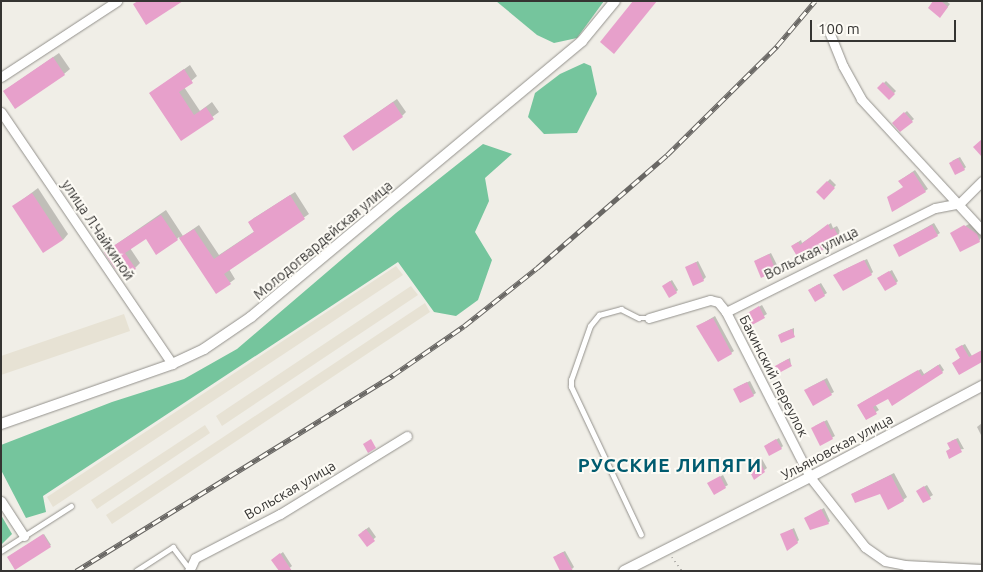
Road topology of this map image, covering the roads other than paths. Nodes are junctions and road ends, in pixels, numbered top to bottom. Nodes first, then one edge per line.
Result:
1 (116, 1) edge
2 (615, 1) edge
3 (828, 29) dead end
4 (1, 77) edge
5 (1, 112) edge
6 (982, 181) edge
7 (960, 203) junction
8 (982, 230) edge
9 (726, 312) junction
10 (649, 318) joint
11 (172, 364) junction
12 (982, 386) edge
13 (1, 424) edge
14 (407, 436) dead end
15 (810, 478) junction
16 (1, 501) edge
17 (71, 506) dead end
18 (641, 535) dead end
19 (24, 536) junction
20 (1, 551) edge
21 (189, 569) edge
22 (982, 570) edge
23 (136, 571) edge
24 (624, 571) edge

1 - 4 street
2 - 11 street, Молодогвардейская улица
3 - 7 street
5 - 11 street, улица Л.Чайкиной
6 - 7 street
7 - 8 street
7 - 9 street, Вольская улица
9 - 10 street
9 - 15 street, Бакинский переулок
10 - 18 lane
11 - 13 street, Молодогвардейская улица
12 - 15 street, Ульяновская улица
14 - 21 street, Вольская улица
15 - 22 street, Бакинский переулок
15 - 24 street, Ульяновская улица
16 - 19 street
17 - 19 lane
19 - 20 lane
21 - 23 lane

